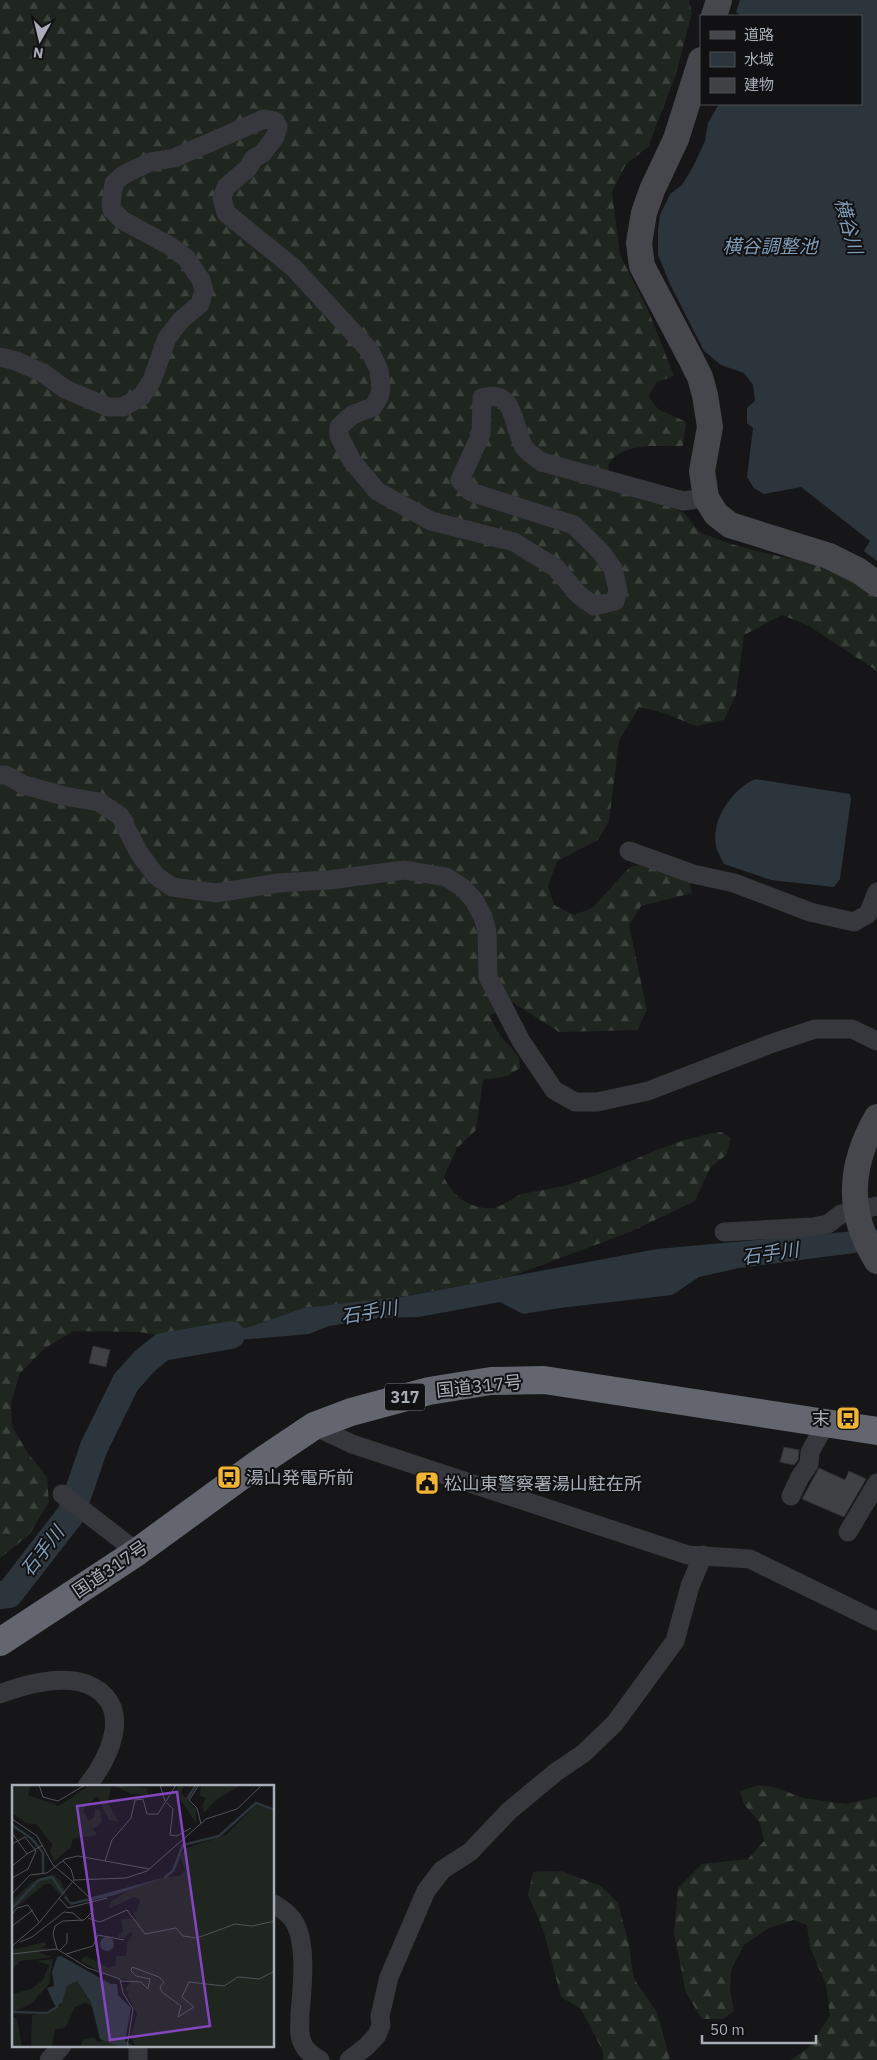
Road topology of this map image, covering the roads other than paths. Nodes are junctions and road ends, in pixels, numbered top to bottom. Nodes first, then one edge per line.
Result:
1 (718, 0) edge
2 (714, 15) edge
3 (700, 63) edge
4 (0, 357) edge
5 (706, 498) junction
6 (877, 584) edge
7 (0, 775) edge
8 (629, 851) dead end
9 (877, 892) edge
10 (877, 1041) edge
11 (877, 1117) edge
12 (877, 1206) edge
13 (724, 1232) dead end
14 (877, 1261) edge
15 (822, 1422) junction
16 (314, 1426) junction
17 (877, 1431) edge
18 (877, 1483) edge
19 (62, 1494) dead end
20 (791, 1496) dead end
21 (848, 1532) dead end
22 (137, 1552) junction
23 (703, 1555) junction
24 (877, 1620) edge
25 (0, 1642) edge
26 (0, 1694) edge
27 (88, 1785) edge
28 (275, 1905) edge
29 (60, 2048) edge
30 (49, 2060) edge
31 (320, 2060) edge
32 (349, 2060) edge

1 - 2 street
3 - 5 street
4 - 5 street
5 - 6 street
7 - 10 street
8 - 9 street
11 - 14 street
12 - 13 street
15 - 16 highway, 国道317号 / 317
15 - 17 highway, 国道317号 / 317
15 - 20 street
16 - 22 highway, 国道317号 / 317
16 - 23 street
18 - 21 street
19 - 22 street
22 - 25 highway, 国道317号 / 317
23 - 24 street
23 - 32 street
26 - 27 street
28 - 31 street
29 - 30 street

